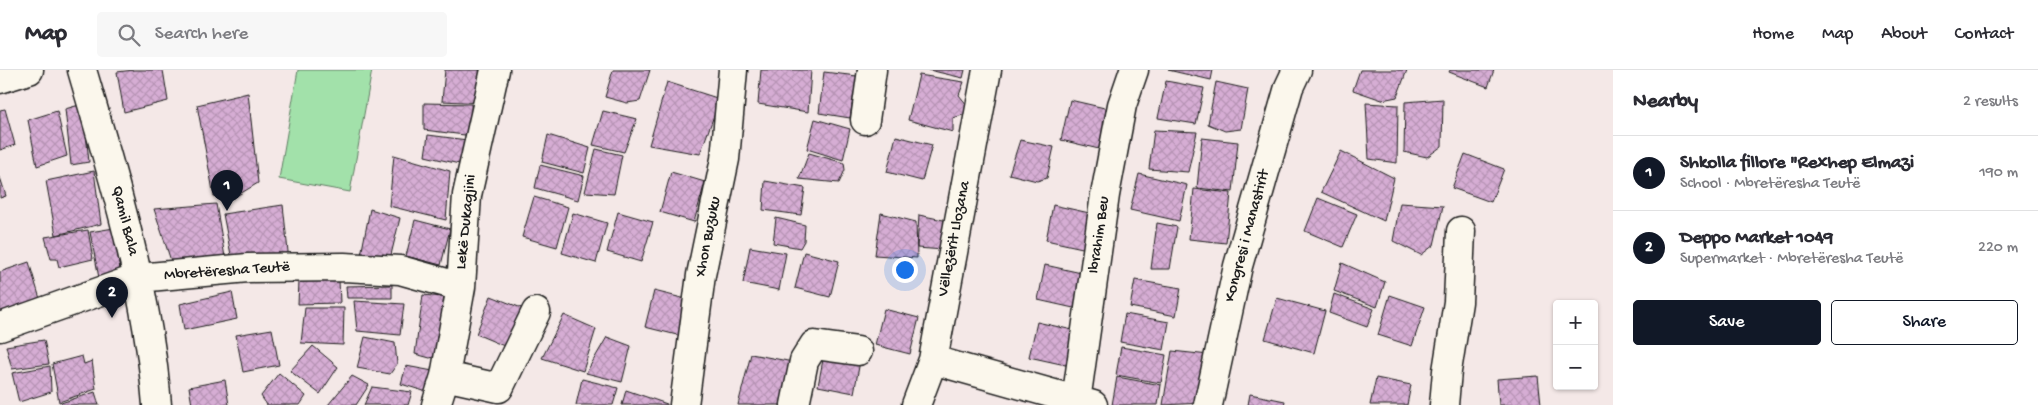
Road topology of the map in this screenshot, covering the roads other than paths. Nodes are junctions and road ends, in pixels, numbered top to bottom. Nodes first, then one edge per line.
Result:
1 (29, 70) edge
2 (82, 70) edge
3 (495, 70) edge
4 (733, 70) edge
5 (872, 70) edge
6 (987, 70) edge
7 (1134, 70) edge
8 (1297, 70) edge
9 (0, 79) edge
10 (865, 120) dead end
11 (1461, 231) dead end
12 (138, 278) junction
13 (461, 287) junction
14 (536, 312) dead end
15 (0, 327) edge
16 (858, 351) dead end
17 (933, 360) junction
18 (444, 376) junction
19 (1084, 403) edge
20 (157, 405) edge
21 (436, 405) edge
22 (684, 405) edge
23 (795, 405) edge
24 (916, 405) edge
25 (1208, 405) edge
26 (1444, 405) edge

1 - 9 street
2 - 12 street, Qamil Bala
3 - 13 street, Lekë Dukagjini
4 - 22 street, Xhon Buzuku
5 - 10 street
6 - 17 street, Vëllezërit Llozana
7 - 19 street, Ibrahim Beu
8 - 25 street, Kongresi i Manastirit
11 - 26 street
12 - 13 street, Mbretëresha Teutë
12 - 15 street, Mbretëresha Teutë
12 - 20 street, Qamil Bala
13 - 18 street, Lekë Dukagjini
14 - 18 street
16 - 23 street
17 - 19 street
17 - 24 street, Vëllezërit Llozana
18 - 21 street, Lekë Dukagjini

